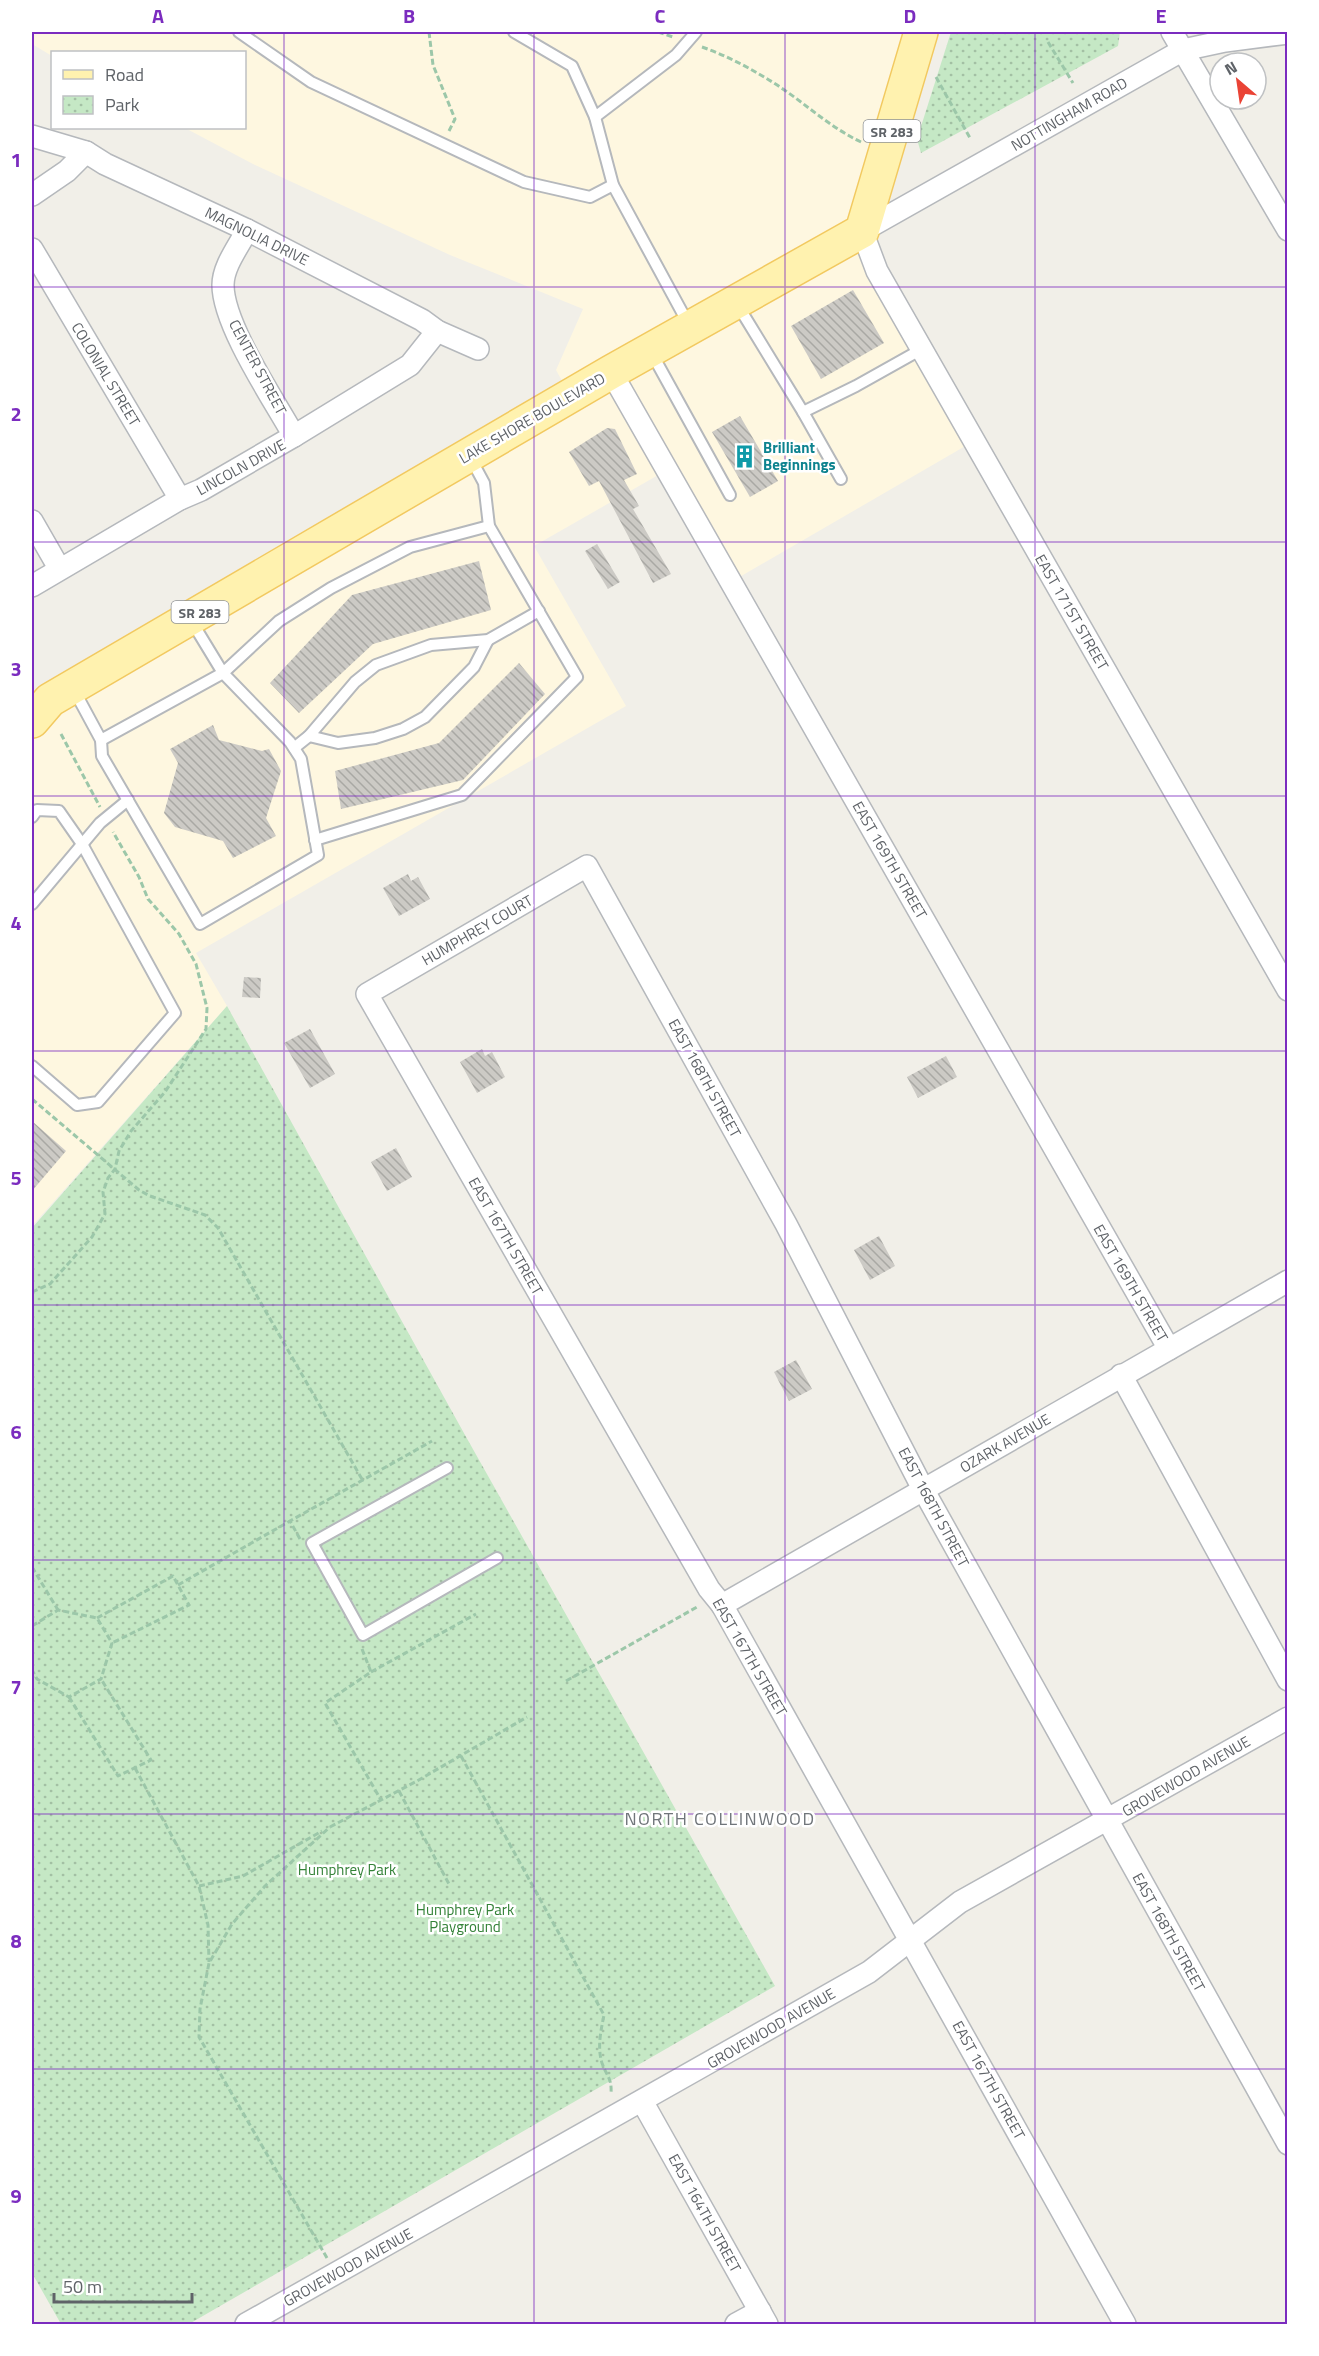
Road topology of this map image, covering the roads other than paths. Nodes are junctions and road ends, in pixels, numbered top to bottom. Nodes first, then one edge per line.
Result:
1 (239, 32) edge
2 (513, 32) edge
3 (696, 32) edge
4 (921, 32) edge
5 (1172, 32) edge
6 (1287, 33) edge
7 (1183, 50) junction
8 (595, 117) junction
9 (32, 136) edge
10 (86, 152) junction
11 (613, 185) junction
12 (32, 195) edge
13 (247, 230) junction
14 (862, 231) junction
15 (1287, 231) edge
16 (32, 249) edge
17 (736, 301) junction
18 (690, 327) junction
19 (437, 331) junction
20 (478, 349) dead end
21 (922, 349) junction
22 (650, 350) junction
23 (611, 372) junction
24 (803, 412) junction
25 (294, 436) junction
26 (469, 455) junction
27 (841, 479) dead end
28 (730, 495) dead end
29 (180, 499) junction
30 (32, 521) edge
31 (489, 526) junction
32 (59, 568) junction
33 (32, 586) edge
34 (539, 611) junction
35 (189, 618) junction
36 (488, 640) junction
37 (223, 673) junction
38 (72, 687) junction
39 (32, 721) edge
40 (309, 736) junction
41 (101, 740) junction
42 (294, 748) junction
43 (128, 800) junction
44 (32, 817) edge
45 (315, 840) junction
46 (82, 844) junction
47 (587, 866) joint
48 (32, 904) edge
49 (1287, 990) edge
50 (367, 994) joint
51 (32, 1066) edge
52 (1287, 1281) edge
53 (1169, 1349) junction
54 (1121, 1375) junction
55 (447, 1468) dead end
56 (924, 1491) junction
57 (497, 1558) dead end
58 (722, 1605) junction
59 (1287, 1680) edge
60 (1287, 1718) edge
61 (1107, 1821) junction
62 (911, 1940) junction
63 (642, 2101) junction
64 (1287, 2144) edge
65 (764, 2318) edge
66 (246, 2325) edge
67 (736, 2325) edge
68 (1125, 2325) edge

1 - 11 lane
2 - 8 lane
3 - 8 lane
4 - 14 main road, SR 283
5 - 7 street
6 - 7 street, NOTTINGHAM ROAD
7 - 14 street, NOTTINGHAM ROAD
7 - 15 street
8 - 11 lane
9 - 10 street, MAGNOLIA DRIVE
10 - 12 street
10 - 13 street, MAGNOLIA DRIVE
11 - 18 lane
13 - 19 street, MAGNOLIA DRIVE
13 - 25 street, CENTER STREET
14 - 17 main road, LAKE SHORE BOULEVARD / SR 283
14 - 21 street, EAST 171ST STREET
16 - 29 street, COLONIAL STREET
17 - 18 main road, LAKE SHORE BOULEVARD / SR 283
17 - 24 lane
18 - 22 main road, LAKE SHORE BOULEVARD / SR 283
19 - 20 street, MAGNOLIA DRIVE
19 - 25 street, LINCOLN DRIVE
21 - 24 lane
21 - 49 street, EAST 171ST STREET
22 - 23 main road, LAKE SHORE BOULEVARD / SR 283
22 - 28 lane
23 - 26 main road, LAKE SHORE BOULEVARD / SR 283
23 - 53 street, EAST 169TH STREET
24 - 27 lane
25 - 29 street, LINCOLN DRIVE
26 - 31 lane
26 - 35 main road, LAKE SHORE BOULEVARD / SR 283
29 - 32 street, LINCOLN DRIVE
30 - 32 street
31 - 34 lane
31 - 37 lane
32 - 33 street, LINCOLN DRIVE
34 - 36 lane
34 - 45 lane
35 - 37 lane
35 - 38 main road, LAKE SHORE BOULEVARD / SR 283
36 - 40 lane
36 - 40 lane
37 - 41 lane
37 - 42 lane
38 - 39 main road, LAKE SHORE BOULEVARD / SR 283
38 - 41 lane
40 - 42 lane
41 - 43 lane
42 - 45 lane
43 - 45 lane
43 - 46 lane
44 - 46 lane
46 - 48 lane
46 - 51 lane
47 - 50 street, HUMPHREY COURT
47 - 56 street, EAST 168TH STREET
50 - 58 street, EAST 167TH STREET
52 - 53 street, OZARK AVENUE
53 - 54 street, OZARK AVENUE
54 - 56 street, OZARK AVENUE
54 - 59 street
55 - 57 lane
56 - 58 street, OZARK AVENUE
56 - 61 street, EAST 168TH STREET
58 - 62 street, EAST 167TH STREET
60 - 61 street, GROVEWOOD AVENUE
61 - 62 street, GROVEWOOD AVENUE
61 - 64 street, EAST 168TH STREET
62 - 63 street, GROVEWOOD AVENUE
62 - 68 street, EAST 167TH STREET
63 - 65 street, EAST 164TH STREET
63 - 66 street, GROVEWOOD AVENUE
65 - 67 street

